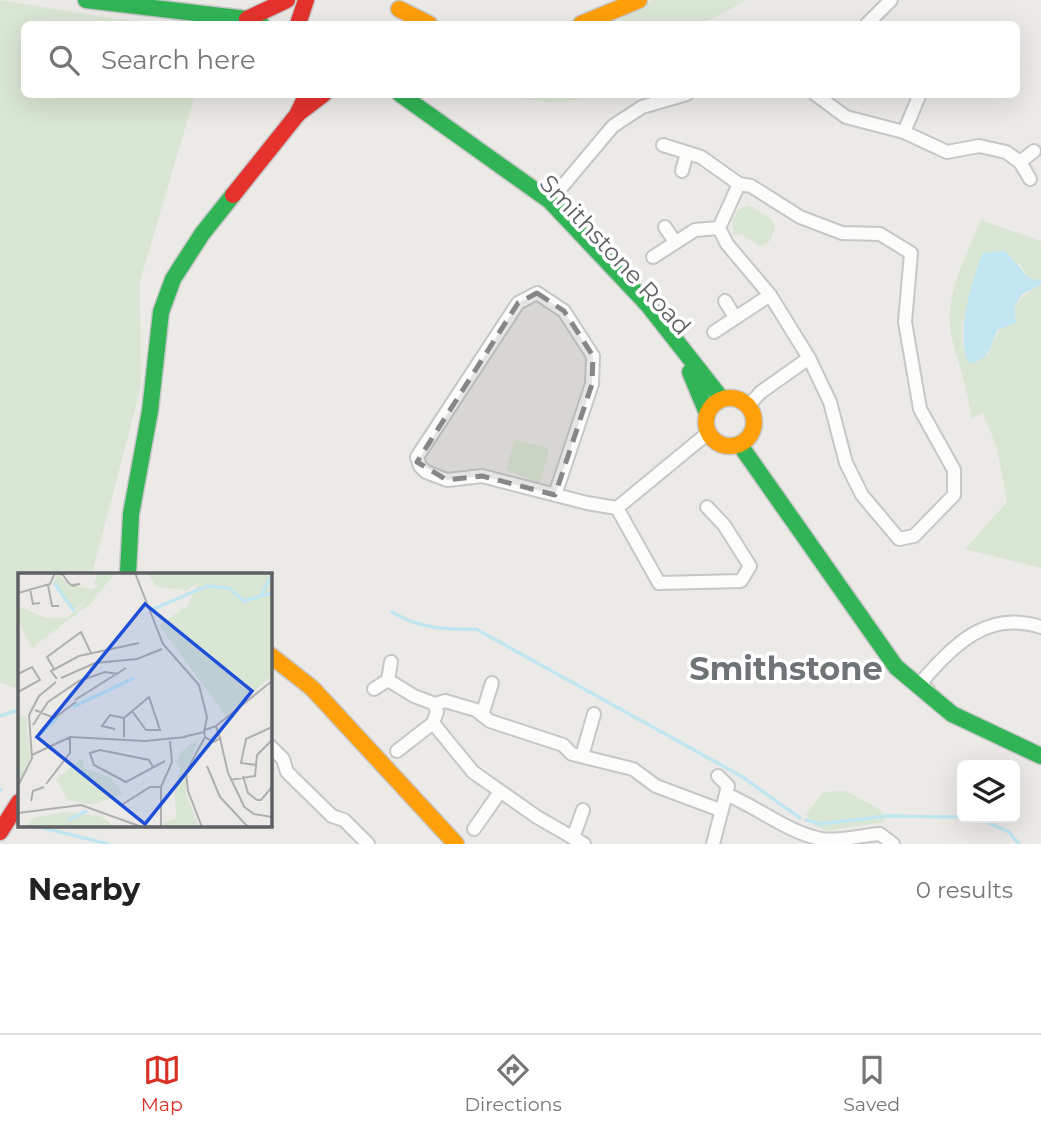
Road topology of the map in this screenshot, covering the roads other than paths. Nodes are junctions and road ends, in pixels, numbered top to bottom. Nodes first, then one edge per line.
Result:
1 (86, 0) edge
2 (287, 0) edge
3 (306, 0) edge
4 (639, 0) edge
5 (891, 0) edge
6 (398, 11) edge
7 (246, 21) edge
8 (256, 21) edge
9 (299, 21) edge
10 (422, 21) edge
11 (588, 21) edge
12 (870, 21) edge
13 (305, 98) edge
14 (319, 98) edge
15 (406, 98) edge
16 (673, 98) edge
17 (820, 98) edge
18 (918, 98) edge
19 (297, 115) junction
20 (904, 132) junction
21 (471, 142) junction
22 (663, 145) dead end
23 (1034, 151) dead end
24 (687, 153) junction
25 (1020, 162) junction
26 (681, 171) dead end
27 (1030, 179) dead end
28 (739, 184) junction
29 (550, 201) junction
30 (665, 227) dead end
31 (719, 228) junction
32 (675, 242) junction
33 (653, 257) dead end
34 (770, 295) junction
35 (725, 301) dead end
36 (736, 317) junction
37 (714, 332) dead end
38 (809, 358) junction
39 (721, 398) junction
40 (748, 406) junction
41 (707, 413) junction
42 (708, 433) junction
43 (740, 444) junction
44 (555, 495) junction
45 (707, 507) dead end
46 (617, 508) junction
47 (127, 573) edge
48 (859, 617) junction
49 (1041, 627) edge
50 (271, 656) edge
51 (391, 662) dead end
52 (388, 680) junction
53 (923, 680) junction
54 (492, 683) dead end
55 (374, 689) dead end
56 (435, 704) junction
57 (949, 712) junction
58 (594, 714) dead end
59 (482, 715) junction
60 (433, 723) junction
61 (1005, 737) junction
62 (271, 747) edge
63 (397, 751) dead end
64 (582, 756) junction
65 (1041, 756) edge
66 (718, 776) dead end
67 (500, 792) junction
68 (727, 795) junction
69 (18, 804) edge
70 (583, 810) dead end
71 (720, 810) junction
72 (474, 829) dead end
73 (0, 832) edge
74 (579, 841) edge
75 (368, 844) edge
76 (456, 844) edge
77 (713, 844) edge
78 (893, 844) edge

1 - 7 street
2 - 8 street
3 - 9 street
4 - 11 street
5 - 12 street
6 - 10 street
13 - 19 street
14 - 19 street
15 - 21 street, Smithstone Road
16 - 29 street
17 - 20 street
18 - 20 street
19 - 47 street
20 - 25 street
21 - 29 street, Smithstone Road
21 - 41 street, Smithstone Road
22 - 24 street
23 - 25 street
24 - 26 street
24 - 28 street
25 - 27 street
28 - 31 street
28 - 38 street
29 - 39 street, Smithstone Road
30 - 32 street
31 - 32 street
31 - 34 street
32 - 33 street
34 - 36 street
34 - 38 street
35 - 36 street
36 - 37 street
38 - 40 street
39 - 40 street
39 - 41 street
40 - 43 street
41 - 42 street, Smithstone Road
42 - 43 street
42 - 46 street
43 - 48 street
44 - 44 street
44 - 46 street
45 - 46 street
48 - 53 street
48 - 57 street
49 - 53 street
50 - 76 street
51 - 52 street
52 - 55 street
52 - 56 street
53 - 57 street
53 - 61 street
54 - 59 street
56 - 59 street
56 - 60 street
57 - 61 street
58 - 64 street
59 - 64 street
60 - 63 street
60 - 67 street
61 - 65 street
62 - 75 street
64 - 71 street
66 - 68 street
67 - 72 street
67 - 74 street
68 - 71 street
68 - 78 street
69 - 73 street
70 - 74 street
71 - 77 street

